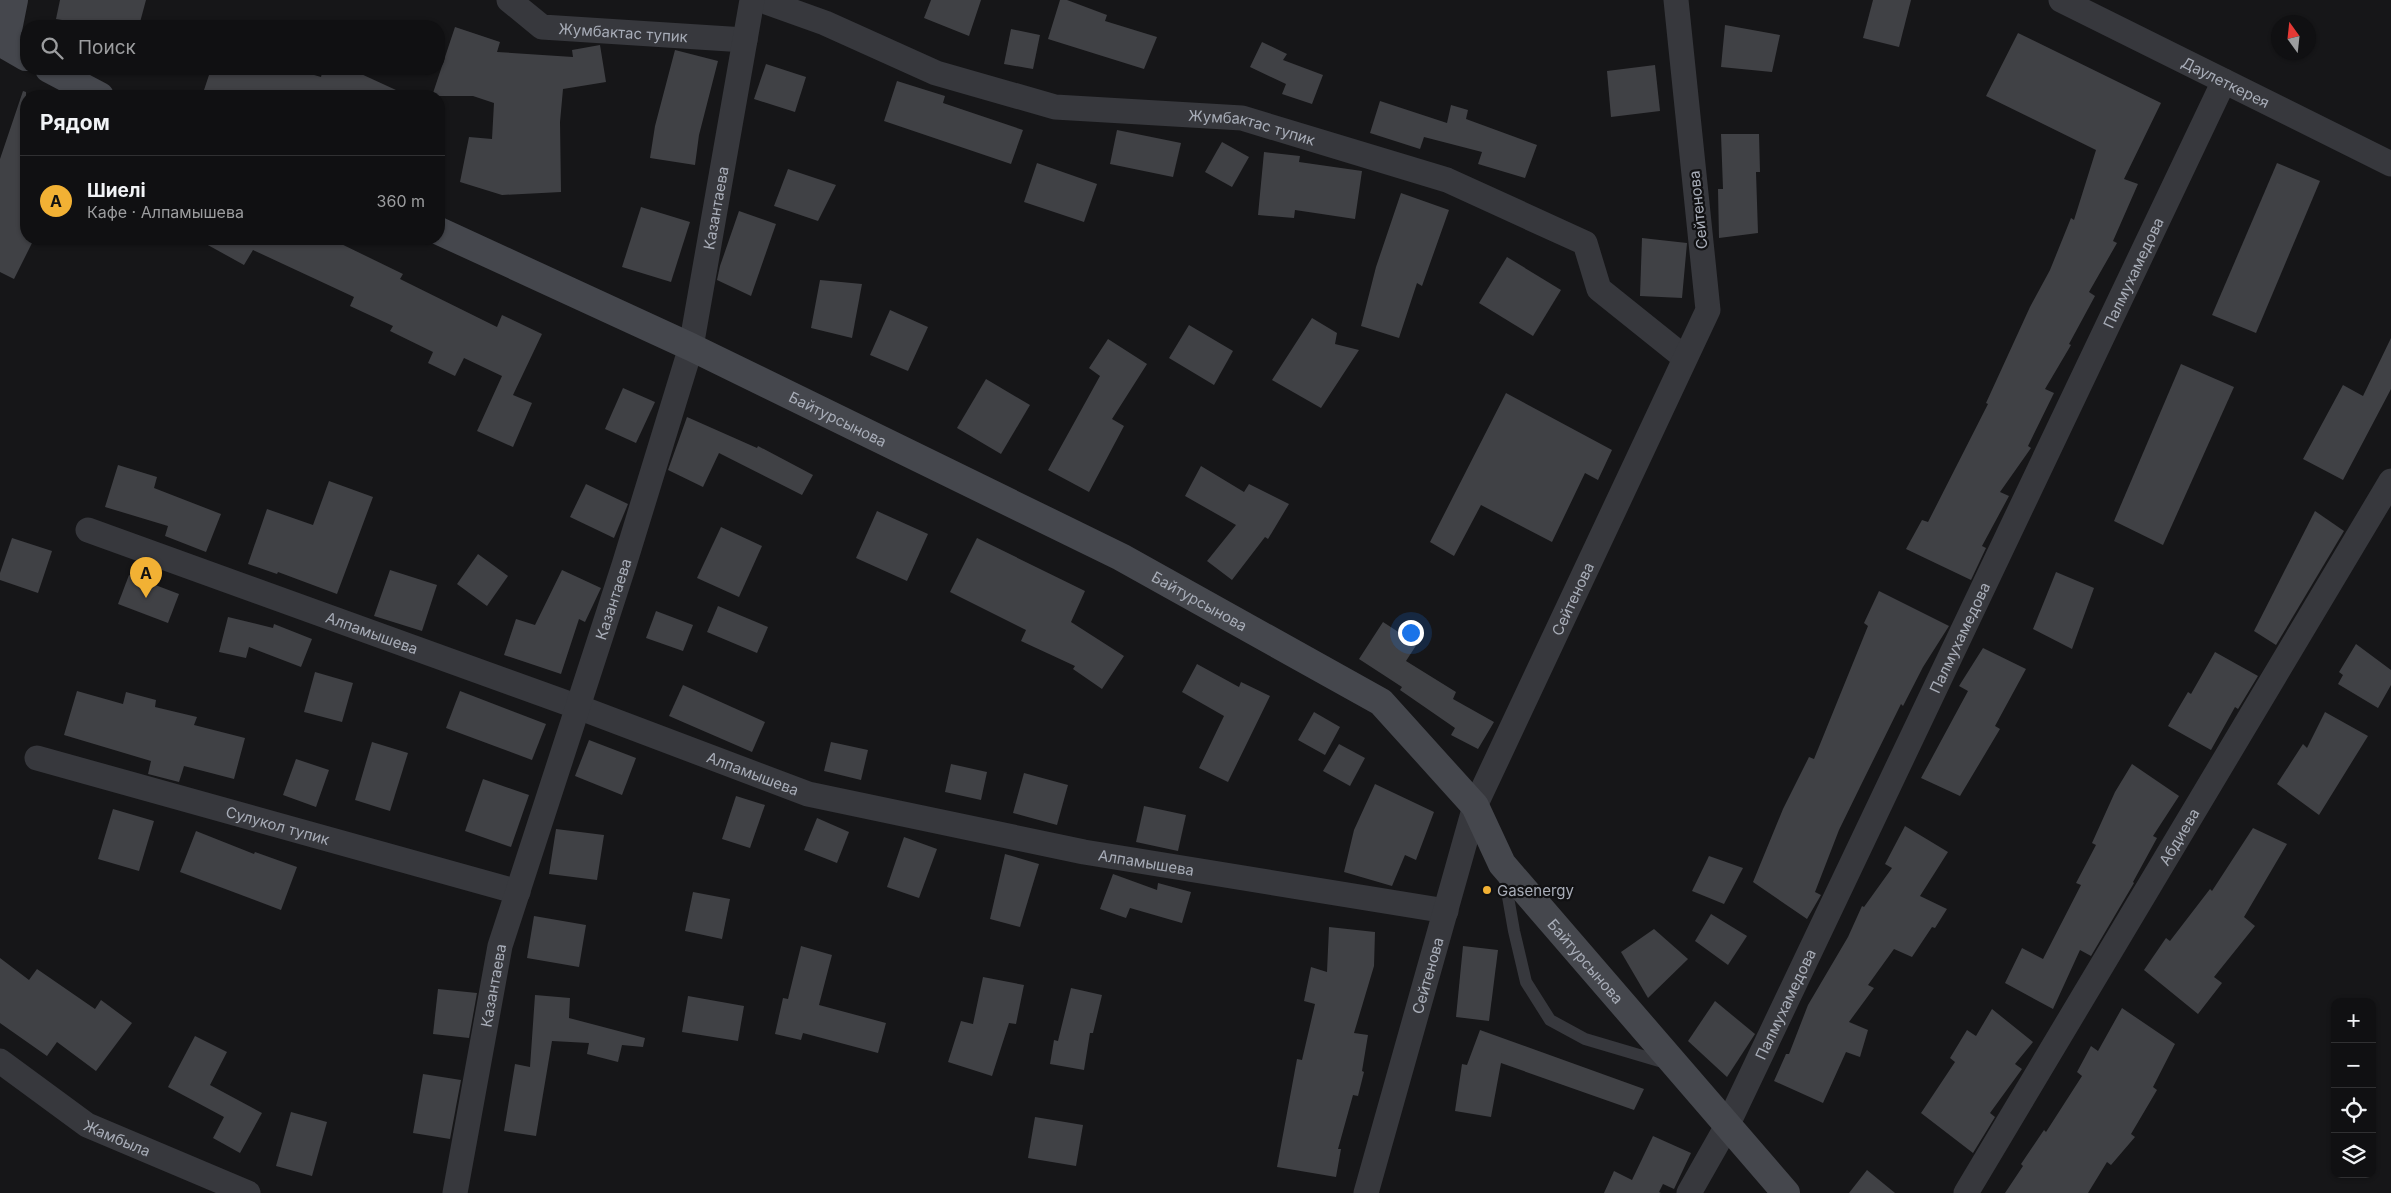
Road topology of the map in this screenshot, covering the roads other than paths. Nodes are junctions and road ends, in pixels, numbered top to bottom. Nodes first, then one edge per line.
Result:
1 (14, 0) edge
2 (509, 0) edge
3 (752, 0) edge
4 (761, 0) edge
5 (1676, 0) edge
6 (2061, 0) edge
7 (745, 40) junction
8 (10, 53) edge
9 (60, 75) edge
10 (2224, 81) junction
11 (89, 90) edge
12 (2391, 164) edge
13 (445, 234) edge
14 (691, 347) junction
15 (1685, 358) junction
16 (2391, 481) edge
17 (88, 530) dead end
18 (578, 707) junction
19 (37, 758) dead end
20 (1475, 806) junction
21 (1502, 864) junction
22 (518, 892) junction
23 (1446, 911) junction
24 (0, 1061) edge
25 (1677, 1066) junction
26 (1727, 1126) junction
27 (248, 1193) edge
28 (455, 1193) edge
29 (1366, 1193) edge
30 (1689, 1193) edge
31 (1786, 1193) edge
32 (1966, 1193) edge

1 - 8 main road
2 - 7 street, Жумбактас тупик
3 - 7 street, Казантаева
4 - 15 street, Жумбактас тупик
5 - 15 street, Сейтенова
6 - 10 street, Даулеткерея
7 - 14 street, Казантаева
9 - 11 main road
10 - 12 street, Даулеткерея
10 - 26 street, Палмухамедова
13 - 14 main road, Байтурсынова
14 - 18 street, Казантаева
14 - 20 main road, Байтурсынова
15 - 20 street, Сейтенова
16 - 32 street, Абдиева
17 - 18 street, Алпамышева
18 - 22 street, Казантаева
18 - 23 street, Алпамышева
19 - 22 street, Сулукол тупик
20 - 21 main road, Байтурсынова
20 - 23 street, Сейтенова
21 - 25 main road, Байтурсынова
21 - 25 lane
22 - 28 street, Казантаева
23 - 29 street, Сейтенова
24 - 27 street, Жамбыла
25 - 26 main road, Байтурсынова
26 - 30 street, Палмухамедова
26 - 31 main road, Байтурсынова

